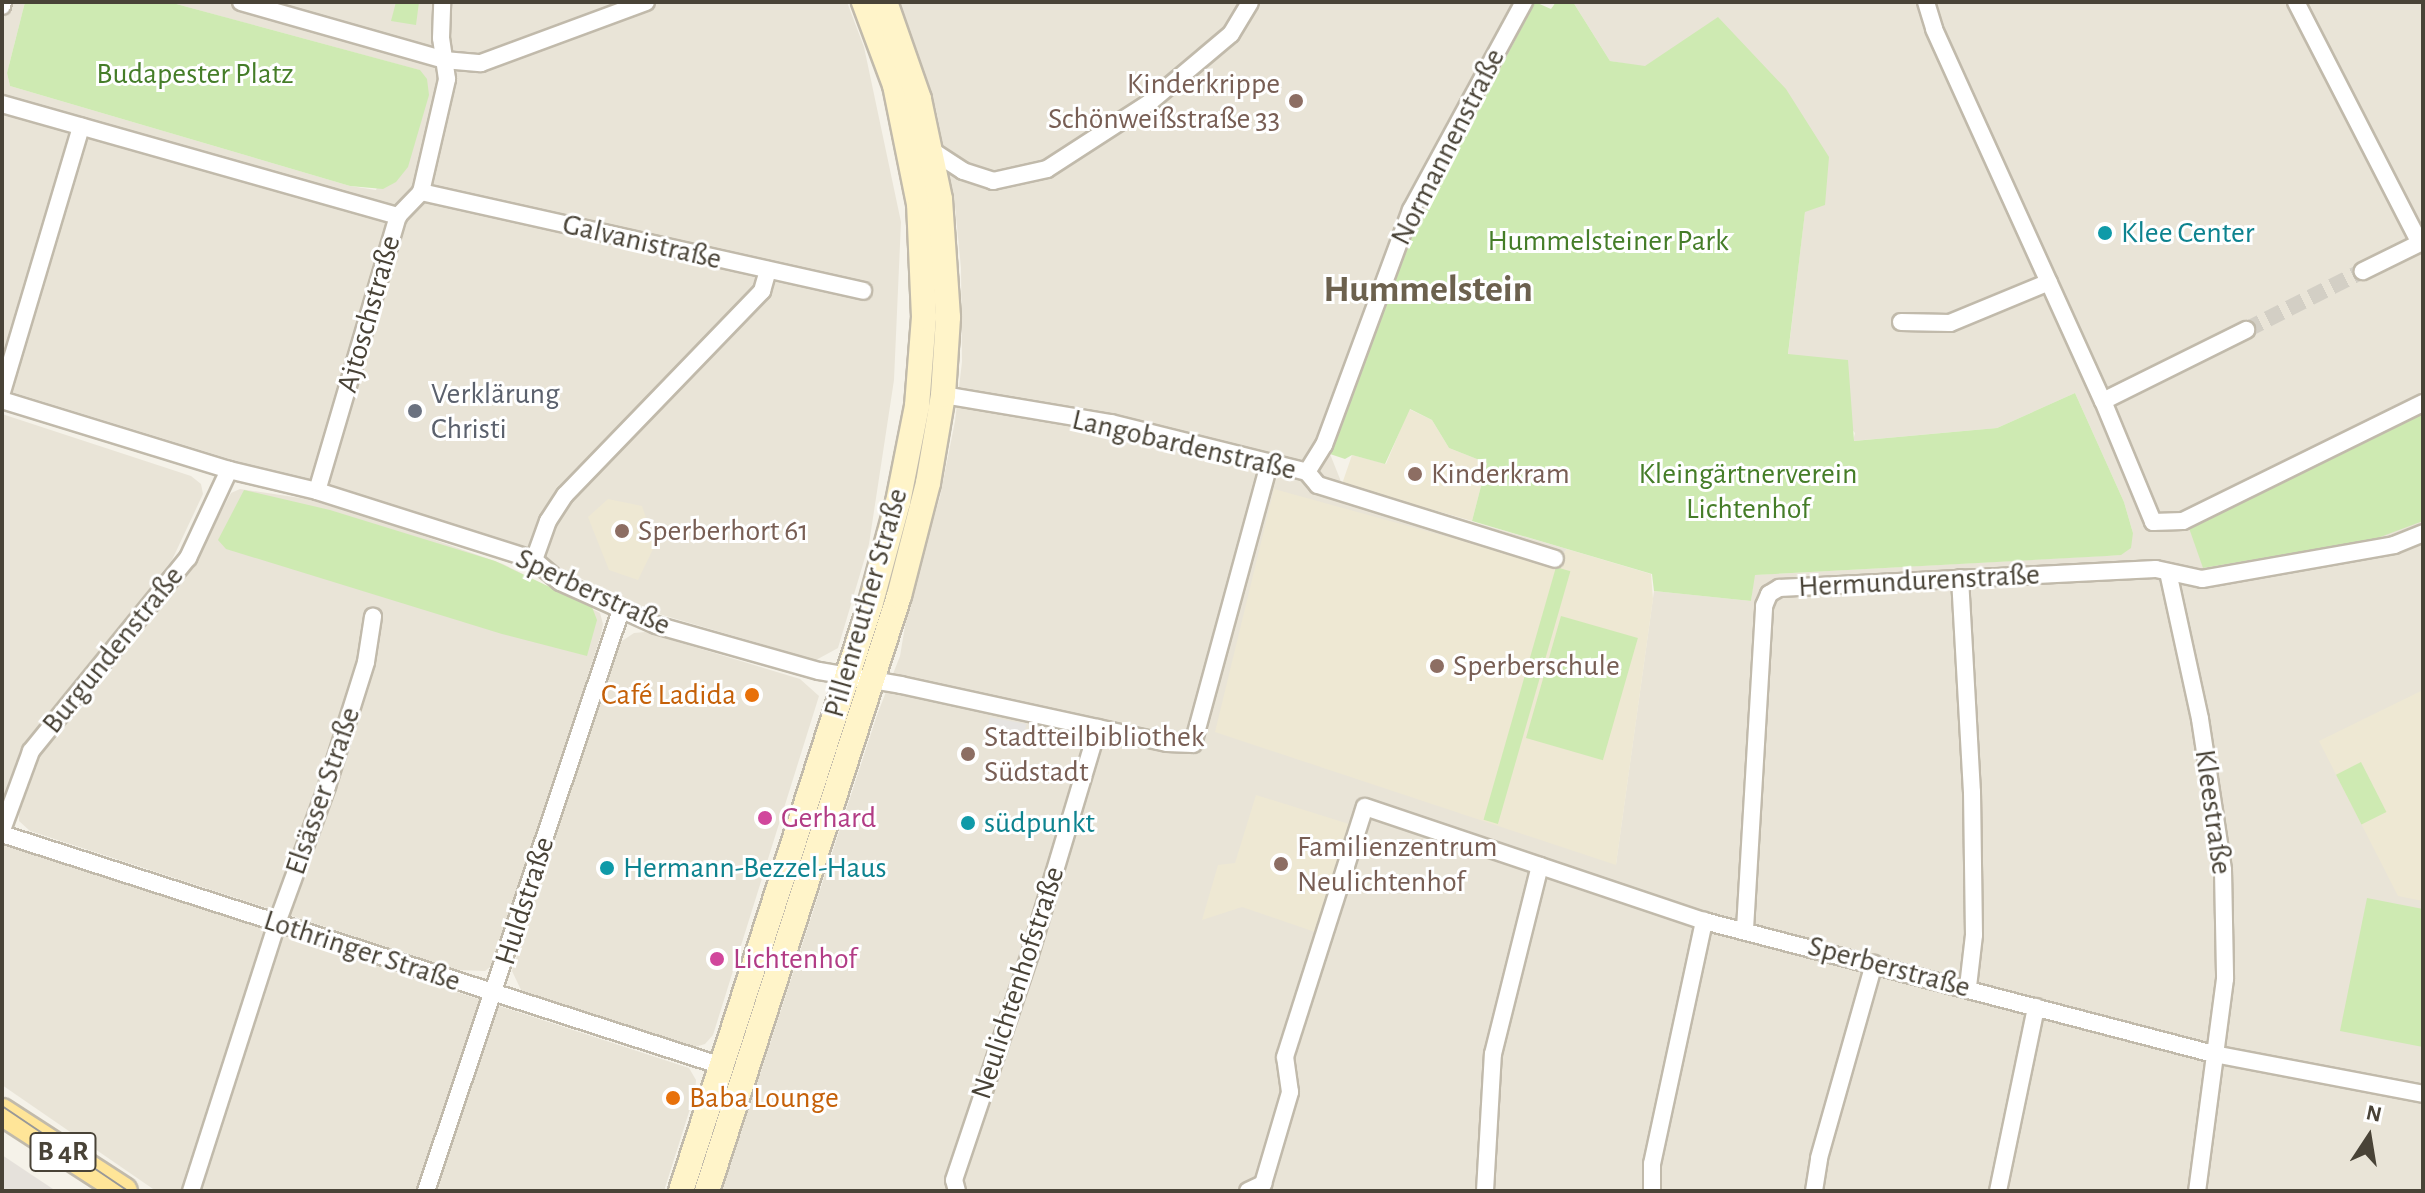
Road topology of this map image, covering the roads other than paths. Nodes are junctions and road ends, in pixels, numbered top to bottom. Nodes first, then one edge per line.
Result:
1 (241, 2) edge
2 (442, 2) edge
3 (646, 2) edge
4 (864, 2) edge
5 (885, 2) edge
6 (1250, 2) edge
7 (1524, 2) edge
8 (1926, 2) edge
9 (2296, 2) edge
10 (444, 60) junction
11 (2, 104) edge
12 (81, 127) junction
13 (931, 150) junction
14 (421, 192) junction
15 (398, 216) junction
16 (768, 270) junction
17 (2363, 271) tunnel mouth
18 (2049, 282) junction
19 (863, 291) dead end
20 (1901, 322) dead end
21 (2246, 330) tunnel mouth
22 (2, 392) edge
23 (943, 395) junction
24 (2, 400) edge
25 (2103, 401) junction
26 (2423, 403) edge
27 (1269, 465) junction
28 (229, 470) junction
29 (1307, 472) junction
30 (317, 491) junction
31 (2423, 533) edge
32 (1555, 559) dead end
33 (534, 560) junction
34 (2168, 572) junction
35 (1960, 578) junction
36 (621, 610) junction
37 (373, 617) dead end
38 (847, 676) junction
39 (874, 680) junction
40 (1098, 728) junction
41 (2, 832) edge
42 (1540, 866) junction
43 (1704, 921) junction
44 (277, 923) junction
45 (1745, 929) junction
46 (1874, 964) junction
47 (1968, 987) junction
48 (494, 995) junction
49 (2036, 1007) junction
50 (2214, 1054) junction
51 (722, 1066) junction
52 (2423, 1094) edge
53 (2, 1112) edge
54 (124, 1191) edge
55 (191, 1191) edge
56 (426, 1191) edge
57 (681, 1191) edge
58 (707, 1191) edge
59 (957, 1191) edge
60 (1248, 1191) edge
61 (1485, 1191) edge
62 (1652, 1191) edge
63 (1814, 1191) edge
64 (1998, 1191) edge
65 (2197, 1191) edge

1 - 10 street
2 - 10 street
3 - 10 street
4 - 38 main road, Pillenreuther Straße
5 - 13 main road, Pillenreuther Straße
6 - 13 street
7 - 29 street, Normannenstraße
8 - 18 street
9 - 17 street
10 - 14 street
11 - 12 street
12 - 15 street
12 - 22 street
13 - 23 main road, Pillenreuther Straße
14 - 15 street, Ajtoschstraße
14 - 16 street, Galvanistraße
15 - 30 street, Ajtoschstraße
16 - 19 street, Galvanistraße
16 - 33 street
18 - 20 street
18 - 25 street
21 - 25 street
23 - 27 street, Langobardenstraße
23 - 39 main road, Pillenreuther Straße
24 - 28 street, Sperberstraße
25 - 26 street
27 - 29 street, Langobardenstraße
27 - 40 street, Sperberstraße
28 - 30 street, Sperberstraße
28 - 41 street, Burgundenstraße
29 - 32 street, Langobardenstraße
30 - 33 street, Sperberstraße
31 - 34 street, Hermundurenstraße
33 - 36 street, Sperberstraße
34 - 35 street, Hermundurenstraße
34 - 50 street, Kleestraße
35 - 45 street, Hermundurenstraße
35 - 47 street
36 - 38 street, Sperberstraße
36 - 48 street, Huldstraße
37 - 44 street, Elsässer Straße
38 - 39 street, Sperberstraße
38 - 51 main road, Pillenreuther Straße
39 - 40 street, Sperberstraße
39 - 58 main road, Pillenreuther Straße
40 - 59 street, Neulichtenhofstraße
41 - 44 street, Lothringer Straße
42 - 43 street, Sperberstraße
42 - 60 street, Sperberstraße
42 - 61 street
43 - 45 street, Sperberstraße
43 - 62 street
44 - 48 street, Lothringer Straße
44 - 55 street, Elsässer Straße
45 - 46 street, Sperberstraße
46 - 47 street, Sperberstraße
46 - 63 street
47 - 49 street, Sperberstraße
48 - 51 street, Lothringer Straße
48 - 56 street, Huldstraße
49 - 50 street, Sperberstraße
49 - 64 street
50 - 52 street, Sperberstraße
50 - 65 street, Kleestraße
51 - 57 main road, Pillenreuther Straße
53 - 54 main road, B 4R

